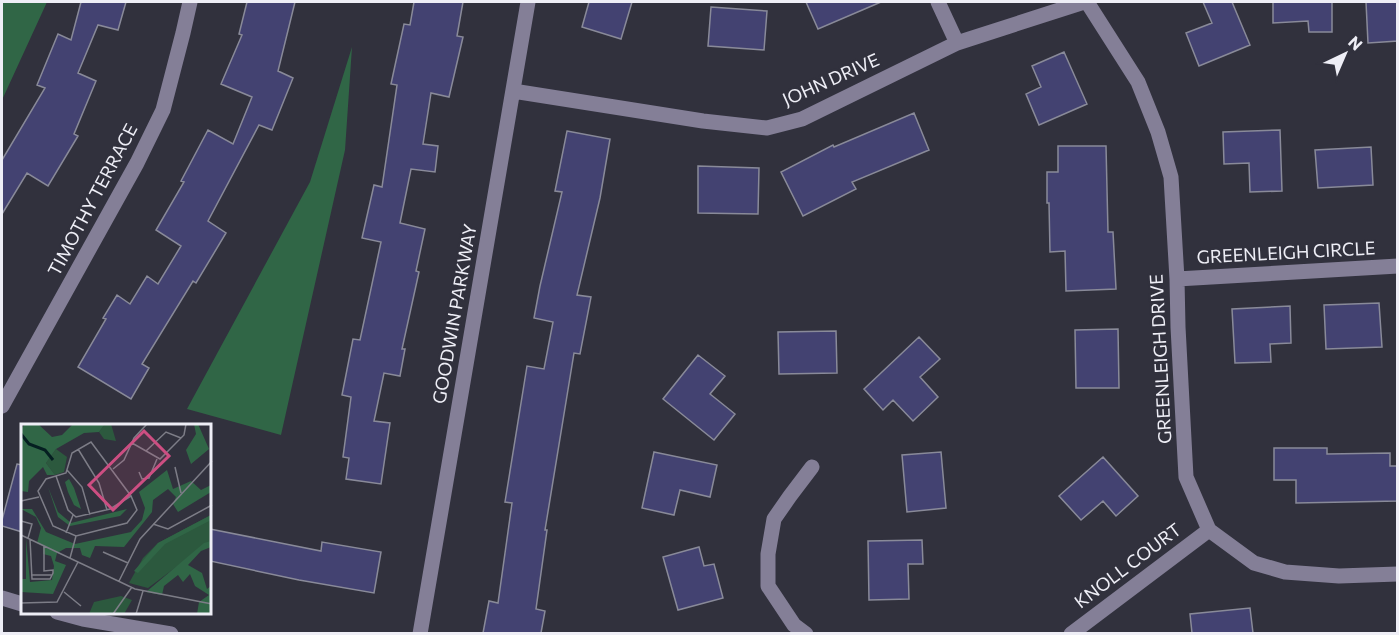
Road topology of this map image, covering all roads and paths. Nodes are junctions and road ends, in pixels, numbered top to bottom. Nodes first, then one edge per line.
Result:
1 (190, 2) edge
2 (528, 2) edge
3 (938, 2) edge
4 (1086, 2) edge
5 (957, 43) junction
6 (513, 91) junction
7 (1398, 266) edge
8 (1177, 279) junction
9 (2, 406) edge
10 (813, 467) dead end
11 (1209, 530) junction
12 (1398, 574) edge
13 (2, 598) edge
14 (21, 604) edge
15 (64, 614) edge
16 (171, 633) edge
17 (420, 633) edge
18 (806, 633) edge
19 (1071, 633) edge

1 - 9 street, TIMOTHY TERRACE
2 - 6 street, GOODWIN PARKWAY
3 - 5 street
4 - 5 street, JOHN DRIVE
4 - 8 street, GREENLEIGH DRIVE
5 - 6 street, JOHN DRIVE
6 - 17 street, GOODWIN PARKWAY
7 - 8 street, GREENLEIGH CIRCLE
8 - 11 street, GREENLEIGH DRIVE
10 - 18 street
11 - 12 street
11 - 19 street, KNOLL COURT
13 - 14 street
15 - 16 street

